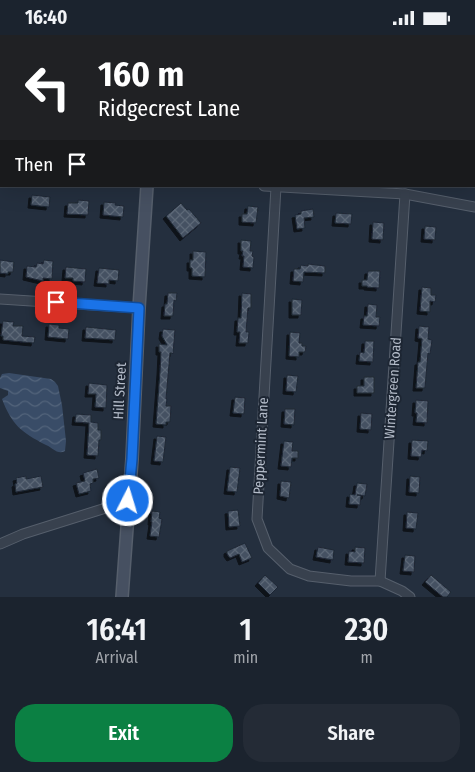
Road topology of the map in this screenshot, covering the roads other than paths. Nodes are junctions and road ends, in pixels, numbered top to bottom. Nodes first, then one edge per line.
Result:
1 (148, 187) edge
2 (276, 187) edge
3 (406, 194) junction
4 (475, 207) edge
5 (0, 299) edge
6 (139, 308) junction
7 (128, 501) junction
8 (0, 544) edge
9 (380, 581) junction
10 (122, 597) edge
11 (410, 597) edge

1 - 6 street, Hill Street
2 - 3 street
2 - 9 street, Peppermint Lane
3 - 4 street
3 - 9 street, Wintergreen Road
5 - 6 street
6 - 7 street, Hill Street
7 - 8 street
7 - 10 street, Hill Street
9 - 11 street, Peppermint Lane

